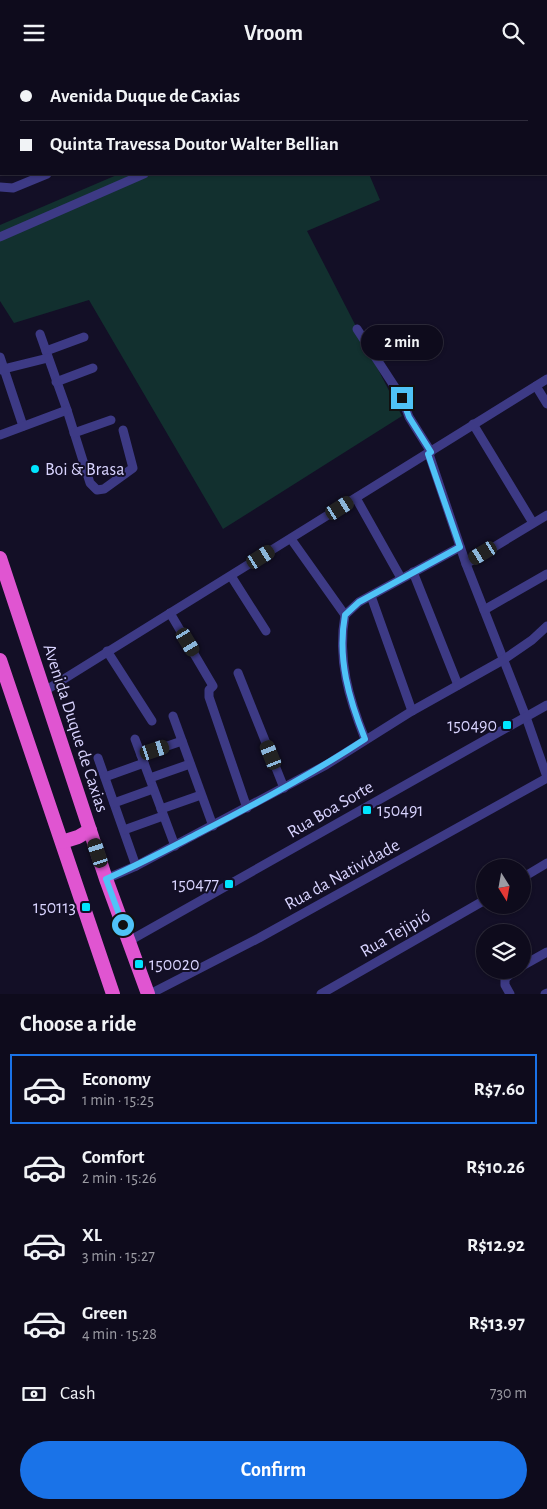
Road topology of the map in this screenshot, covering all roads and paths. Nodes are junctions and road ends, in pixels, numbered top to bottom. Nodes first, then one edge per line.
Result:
1 (44, 175) edge
2 (142, 175) edge
3 (0, 187) edge
4 (0, 237) edge
5 (357, 329) dead end
6 (40, 334) dead end
7 (84, 337) dead end
8 (47, 355) junction
9 (0, 357) edge
10 (93, 368) dead end
11 (2, 370) edge
12 (547, 379) edge
13 (56, 382) junction
14 (536, 386) junction
15 (547, 404) edge
16 (67, 410) junction
17 (111, 420) dead end
18 (473, 425) junction
19 (23, 426) junction
20 (123, 429) dead end
21 (74, 433) junction
22 (0, 435) edge
23 (430, 453) junction
24 (356, 498) junction
25 (547, 515) edge
26 (534, 523) junction
27 (291, 539) junction
28 (460, 547) junction
29 (0, 558) edge
30 (466, 564) junction
31 (413, 572) junction
32 (547, 574) edge
33 (4, 576) edge
34 (231, 576) junction
35 (401, 578) junction
36 (371, 597) junction
37 (484, 610) junction
38 (170, 613) junction
39 (345, 615) junction
40 (547, 626) edge
41 (266, 631) dead end
42 (107, 651) junction
43 (0, 660) edge
44 (503, 660) junction
45 (238, 673) dead end
46 (458, 685) junction
47 (43, 691) junction
48 (547, 705) edge
49 (412, 711) junction
50 (173, 716) dead end
51 (526, 717) junction
52 (152, 721) dead end
53 (135, 739) dead end
54 (365, 739) junction
55 (182, 741) junction
56 (98, 758) dead end
57 (142, 759) junction
58 (190, 764) junction
59 (105, 777) junction
60 (150, 778) junction
61 (547, 778) edge
62 (284, 788) junction
63 (154, 789) junction
64 (201, 795) junction
65 (114, 803) junction
66 (247, 808) junction
67 (162, 812) junction
68 (213, 826) junction
69 (90, 830) junction
70 (124, 830) junction
71 (62, 842) junction
72 (174, 846) junction
73 (547, 863) edge
74 (136, 866) junction
75 (531, 873) edge
76 (106, 879) junction
77 (476, 905) edge
78 (129, 941) junction
79 (547, 952) edge
80 (531, 961) edge
81 (504, 979) edge
82 (113, 994) edge
83 (149, 994) edge
84 (321, 994) edge
85 (510, 994) edge

1 - 3 street
2 - 4 street
5 - 23 street
6 - 8 street
7 - 8 street
8 - 11 street
8 - 13 street
9 - 11 street
10 - 13 street
11 - 19 street
12 - 14 street
13 - 16 street
14 - 15 street
14 - 18 street
16 - 19 street
16 - 21 street
17 - 21 street
18 - 23 street
18 - 26 street
19 - 22 street
20 - 21 street
23 - 24 street
23 - 28 street
24 - 27 street
24 - 35 street
25 - 26 street
26 - 30 street
27 - 34 street
27 - 39 street
28 - 30 street
28 - 31 street
29 - 33 highway, Avenida Duque de Caxias
30 - 37 street
31 - 35 street
31 - 46 street
32 - 37 street
33 - 47 highway, Avenida Duque de Caxias
34 - 38 street
34 - 41 street
35 - 36 street
36 - 39 street
36 - 49 street
37 - 44 street
38 - 42 street
38 - 66 street
39 - 54 street
40 - 44 street
42 - 47 street
42 - 52 street
43 - 71 highway
44 - 46 street
44 - 51 street
45 - 62 street
46 - 49 street
47 - 69 highway, Avenida Duque de Caxias
48 - 51 street, Rua Boa Sorte
49 - 54 street
50 - 55 street
51 - 61 street
51 - 78 street, Rua Boa Sorte
53 - 57 street
54 - 62 street
55 - 57 street
55 - 58 street
56 - 59 street
57 - 59 street
57 - 60 street
58 - 60 street
58 - 64 street
59 - 65 street
60 - 63 street
61 - 83 street, Rua da Natividade
62 - 66 street
63 - 65 street
63 - 67 street
64 - 67 street
64 - 68 street
65 - 70 street
66 - 68 street
67 - 70 street
67 - 72 street
68 - 72 street
69 - 71 highway
69 - 76 highway, Avenida Duque de Caxias
70 - 74 street
71 - 82 highway
72 - 74 street
73 - 75 street
74 - 76 street
76 - 78 highway, Avenida Duque de Caxias
77 - 84 street, Rua Tejipió
78 - 83 highway, Avenida Duque de Caxias
79 - 80 street
81 - 85 street

